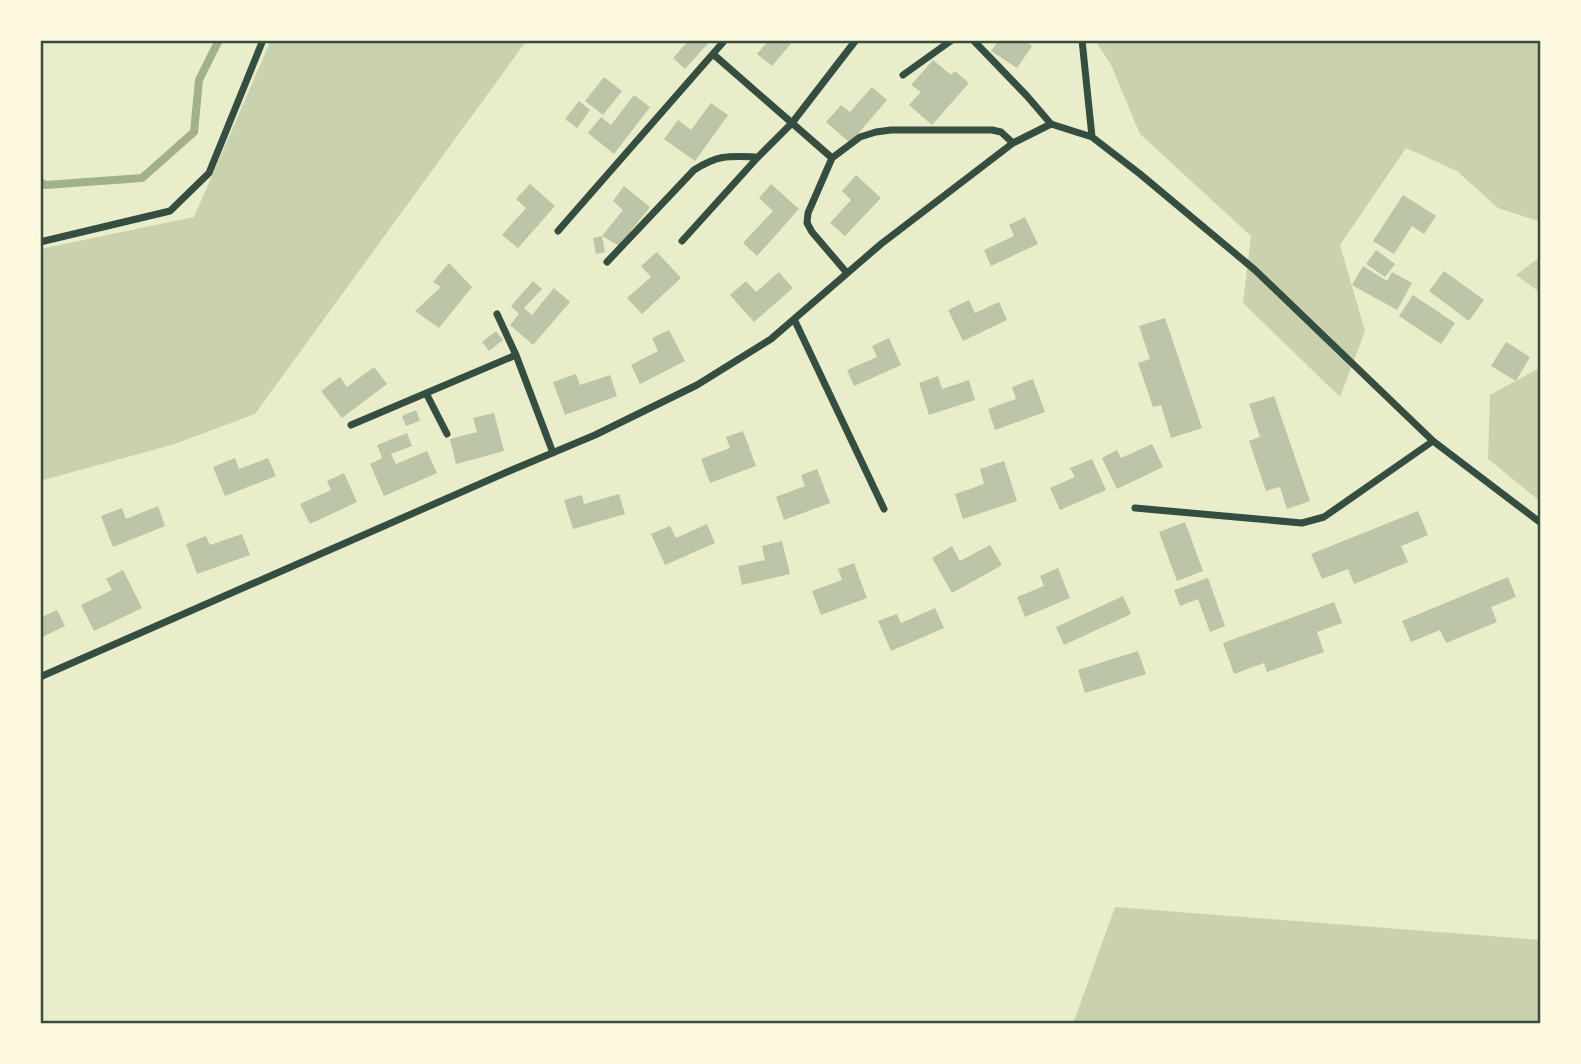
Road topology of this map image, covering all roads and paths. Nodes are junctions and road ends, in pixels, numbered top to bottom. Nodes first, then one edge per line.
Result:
1 (263, 40) edge
2 (725, 40) edge
3 (856, 40) edge
4 (952, 40) edge
5 (973, 40) edge
6 (1082, 40) edge
7 (713, 54) junction
8 (903, 75) dead end
9 (792, 124) junction
10 (1051, 124) junction
11 (1092, 136) junction
12 (1013, 144) junction
13 (758, 157) junction
14 (832, 158) junction
15 (558, 231) dead end
16 (682, 241) dead end
17 (40, 242) edge
18 (607, 262) dead end
19 (847, 273) junction
20 (497, 314) dead end
21 (794, 319) junction
22 (516, 355) junction
23 (426, 393) junction
24 (351, 425) dead end
25 (447, 434) dead end
26 (1433, 441) junction
27 (552, 453) junction
28 (1135, 508) dead end
29 (884, 509) dead end
30 (1541, 523) edge
31 (40, 677) edge

1 - 17 street
2 - 7 street
3 - 9 street
4 - 8 street
5 - 10 street
6 - 11 street
7 - 9 street
7 - 15 street
9 - 13 street
9 - 14 street
10 - 11 street
10 - 12 street
11 - 26 street
12 - 14 street
12 - 19 street
13 - 16 street
13 - 18 street
14 - 19 street
19 - 21 street
20 - 22 street
21 - 27 street
21 - 29 street
22 - 23 street
22 - 27 street
23 - 24 street
23 - 25 street
26 - 28 street
26 - 30 street
27 - 31 street

